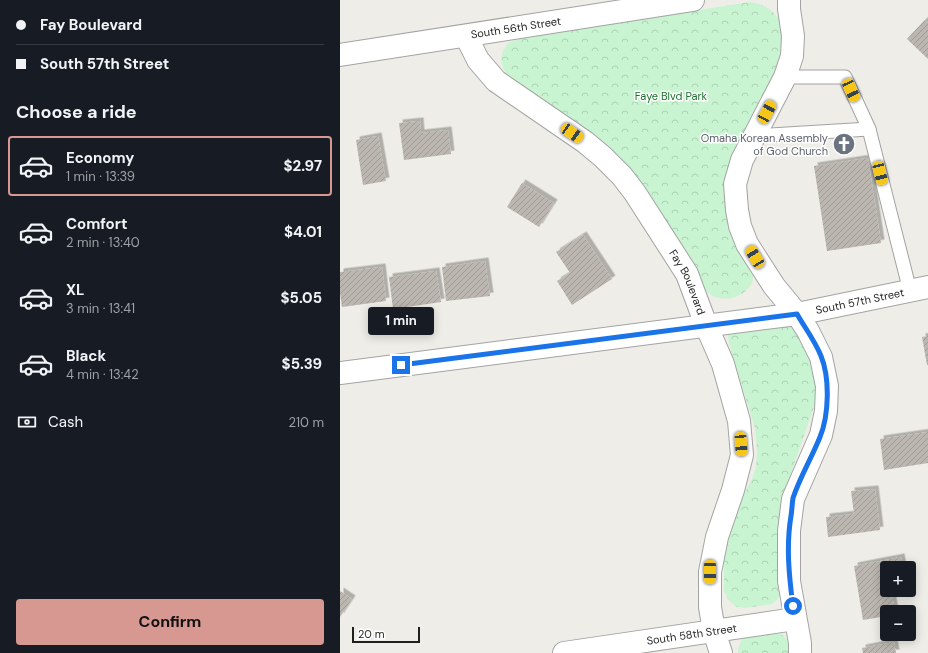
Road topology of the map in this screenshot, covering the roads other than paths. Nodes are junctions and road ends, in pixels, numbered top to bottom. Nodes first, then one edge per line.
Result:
1 (692, 0) edge
2 (789, 0) edge
3 (466, 36) junction
4 (340, 55) edge
5 (785, 77) junction
6 (869, 129) junction
7 (754, 136) junction
8 (919, 289) edge
9 (797, 314) junction
10 (706, 326) junction
11 (340, 373) edge
12 (795, 619) junction
13 (714, 631) junction
14 (564, 653) edge
15 (721, 653) edge
16 (800, 653) edge

1 - 3 street, South 56th Street
2 - 5 street
3 - 4 street, South 56th Street
3 - 10 street, Fay Boulevard
5 - 6 lane
5 - 7 street
6 - 7 lane
6 - 8 lane
7 - 9 street
8 - 9 street, South 57th Street
9 - 10 street, South 57th Street
9 - 12 street
10 - 11 street, South 57th Street
10 - 13 street, Fay Boulevard
12 - 13 street, South 58th Street
12 - 16 street
13 - 14 street, South 58th Street
13 - 15 street, Fay Boulevard

